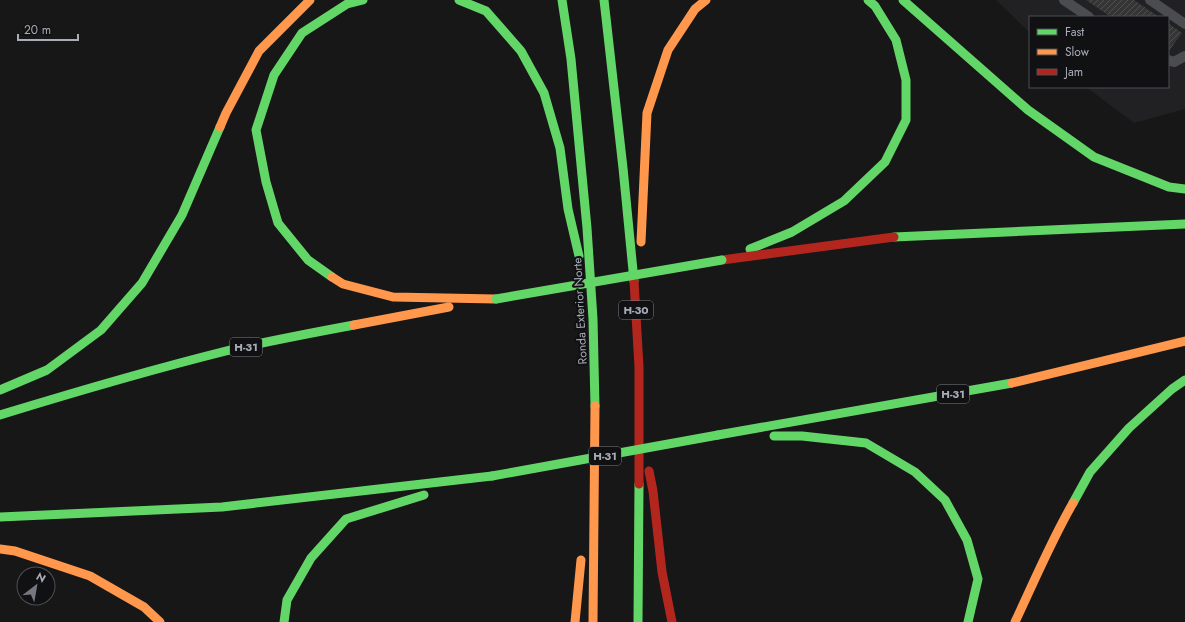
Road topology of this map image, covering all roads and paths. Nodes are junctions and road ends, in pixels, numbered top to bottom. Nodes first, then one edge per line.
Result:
1 (310, 0) edge
2 (363, 0) edge
3 (459, 0) edge
4 (562, 0) edge
5 (604, 0) edge
6 (706, 0) edge
7 (868, 0) edge
8 (903, 0) edge
9 (1064, 0) edge
10 (1150, 0) edge
11 (1088, 16) edge
12 (1185, 24) edge
13 (1185, 56) edge
14 (1169, 60) edge
15 (1185, 189) edge
16 (1185, 224) edge
17 (722, 260) junction
18 (496, 299) junction
19 (636, 307) junction
20 (593, 319) junction
21 (1185, 340) edge
22 (1185, 380) edge
23 (595, 384) junction
24 (0, 390) edge
25 (0, 415) edge
26 (639, 425) junction
27 (718, 435) junction
28 (492, 476) junction
29 (585, 516) dead end
30 (0, 517) edge
31 (582, 547) dead end
32 (0, 549) edge
33 (160, 622) edge
34 (284, 622) edge
35 (575, 622) edge
36 (593, 622) edge
37 (638, 622) edge
38 (672, 622) edge
39 (968, 622) edge
40 (1015, 622) edge

1 - 24 highway
2 - 18 highway
3 - 20 highway
4 - 20 highway, Ronda Exterior Norte
5 - 19 highway, H-30
6 - 19 highway
7 - 17 highway
8 - 15 highway
9 - 11 lane
10 - 12 lane
13 - 14 lane
16 - 17 highway, H-31
17 - 18 highway, H-31, bridge
18 - 25 highway, H-31
19 - 26 highway, H-30
20 - 23 highway, Ronda Exterior Norte
21 - 27 highway, H-31
22 - 40 highway
23 - 29 highway
23 - 36 highway, Ronda Exterior Norte
26 - 37 highway, H-30
26 - 38 highway
27 - 28 highway, H-31, bridge
27 - 39 highway
28 - 30 highway, H-31
28 - 34 highway
31 - 35 highway
32 - 33 highway

